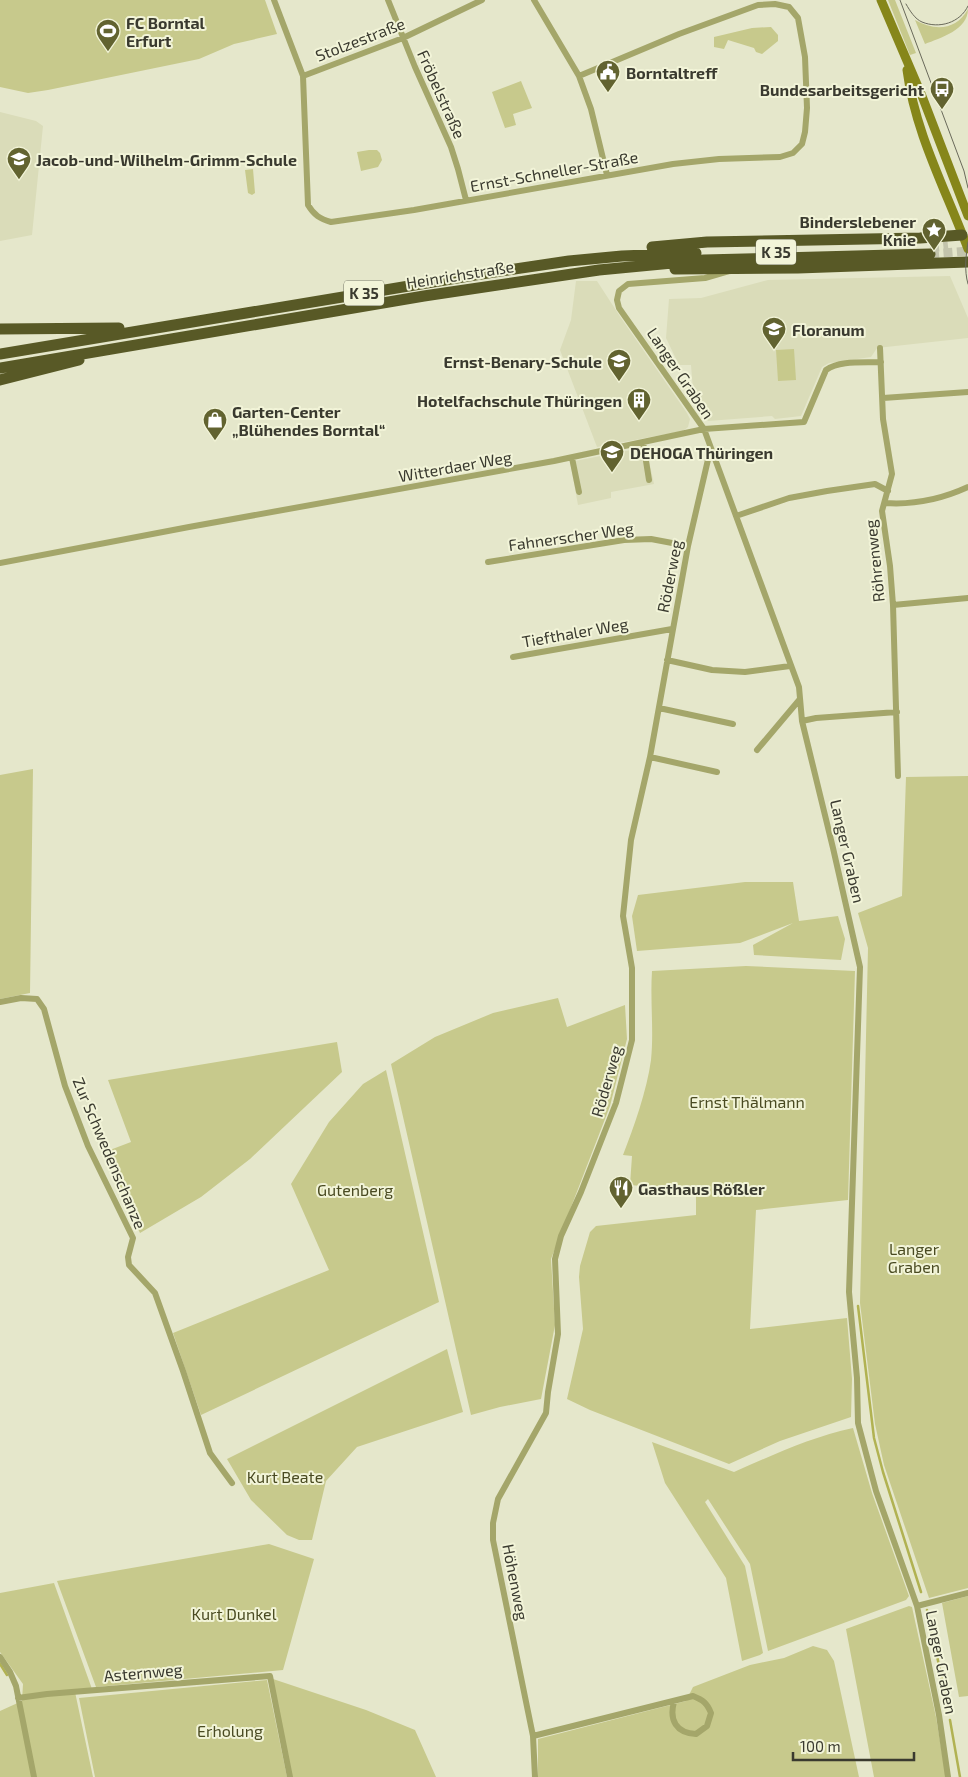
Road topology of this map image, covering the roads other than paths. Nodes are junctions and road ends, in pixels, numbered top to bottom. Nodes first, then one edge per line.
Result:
1 (274, 0) edge
2 (388, 0) edge
3 (482, 0) edge
4 (534, 0) edge
5 (882, 0) edge
6 (403, 38) junction
7 (906, 59) junction
8 (303, 76) junction
9 (579, 76) junction
10 (607, 175) junction
11 (466, 200) junction
12 (968, 216) edge
13 (965, 235) edge
14 (968, 249) edge
15 (930, 251) tunnel mouth
16 (623, 262) junction
17 (968, 262) edge
18 (735, 269) junction
19 (0, 329) edge
20 (146, 329) junction
21 (880, 348) dead end
22 (88, 352) junction
23 (0, 354) edge
24 (881, 362) junction
25 (0, 368) edge
26 (0, 380) edge
27 (968, 392) edge
28 (883, 398) junction
29 (704, 429) junction
30 (643, 442) junction
31 (710, 450) junction
32 (572, 458) junction
33 (649, 480) dead end
34 (968, 487) edge
35 (888, 491) junction
36 (578, 492) dead end
37 (885, 504) junction
38 (736, 516) junction
39 (688, 546) junction
40 (488, 562) dead end
41 (0, 563) edge
42 (968, 598) edge
43 (893, 605) junction
44 (672, 629) junction
45 (513, 657) dead end
46 (667, 660) junction
47 (790, 666) junction
48 (800, 699) junction
49 (659, 708) junction
50 (898, 712) junction
51 (802, 721) junction
52 (733, 724) dead end
53 (757, 750) dead end
54 (650, 757) junction
55 (717, 772) dead end
56 (898, 776) dead end
57 (0, 1002) edge
58 (547, 1404) joint
59 (232, 1483) dead end
60 (968, 1593) edge
61 (916, 1606) junction
62 (0, 1657) edge
63 (18, 1698) junction
64 (674, 1702) junction
65 (533, 1736) junction
66 (34, 1777) edge
67 (290, 1777) edge
68 (535, 1777) edge
69 (948, 1777) edge

1 - 8 street
2 - 6 street, Fröbelstraße
3 - 6 street, Stolzestraße
4 - 9 street
5 - 7 main road
6 - 8 street, Stolzestraße
6 - 11 street, Fröbelstraße
7 - 12 main road
7 - 13 main road
8 - 11 street, Ernst-Schneller-Straße
9 - 10 street
9 - 10 street, Ernst-Schneller-Straße
10 - 11 street, Ernst-Schneller-Straße
13 - 14 main road
13 - 16 highway, K 35
15 - 16 highway, Heinrichstraße / K 35
16 - 18 highway, K 35
16 - 20 highway, Heinrichstraße / K 35
16 - 22 highway, Heinrichstraße / K 35
17 - 18 highway, K 35
18 - 29 street, Langer Graben
19 - 20 highway
20 - 23 highway, Heinrichstraße / K 35
21 - 24 street, Röhrenweg
22 - 25 highway, Heinrichstraße / K 35
22 - 26 highway
24 - 28 street, Röhrenweg
24 - 29 street, Witterdaer Weg
27 - 28 street
28 - 35 street, Röhrenweg
29 - 30 street, Witterdaer Weg
29 - 31 street, Langer Graben
30 - 32 street, Witterdaer Weg
30 - 33 street
31 - 38 street, Langer Graben
31 - 39 street, Röderweg
32 - 36 street
32 - 41 street, Witterdaer Weg
34 - 37 street
35 - 37 street, Röhrenweg
35 - 38 street
37 - 43 street, Röhrenweg
38 - 47 street, Langer Graben
39 - 40 street, Fahnerscher Weg
39 - 44 street, Röderweg
42 - 43 street
43 - 50 street, Röhrenweg
44 - 45 street, Tiefthaler Weg
44 - 46 street, Röderweg
46 - 47 street
46 - 49 street, Röderweg
47 - 48 street, Langer Graben
48 - 51 street, Langer Graben
48 - 53 street
49 - 52 street
49 - 54 street, Röderweg
50 - 51 street
50 - 56 street, Röhrenweg
51 - 61 street, Langer Graben
54 - 55 street
54 - 58 street, Röderweg
57 - 59 street, Zur Schwedenschanze
58 - 65 street, Höhenweg
60 - 61 street
61 - 69 street, Langer Graben
62 - 63 street
63 - 66 street
63 - 67 street, Asternweg
64 - 64 street
64 - 65 street
65 - 68 street, Höhenweg

